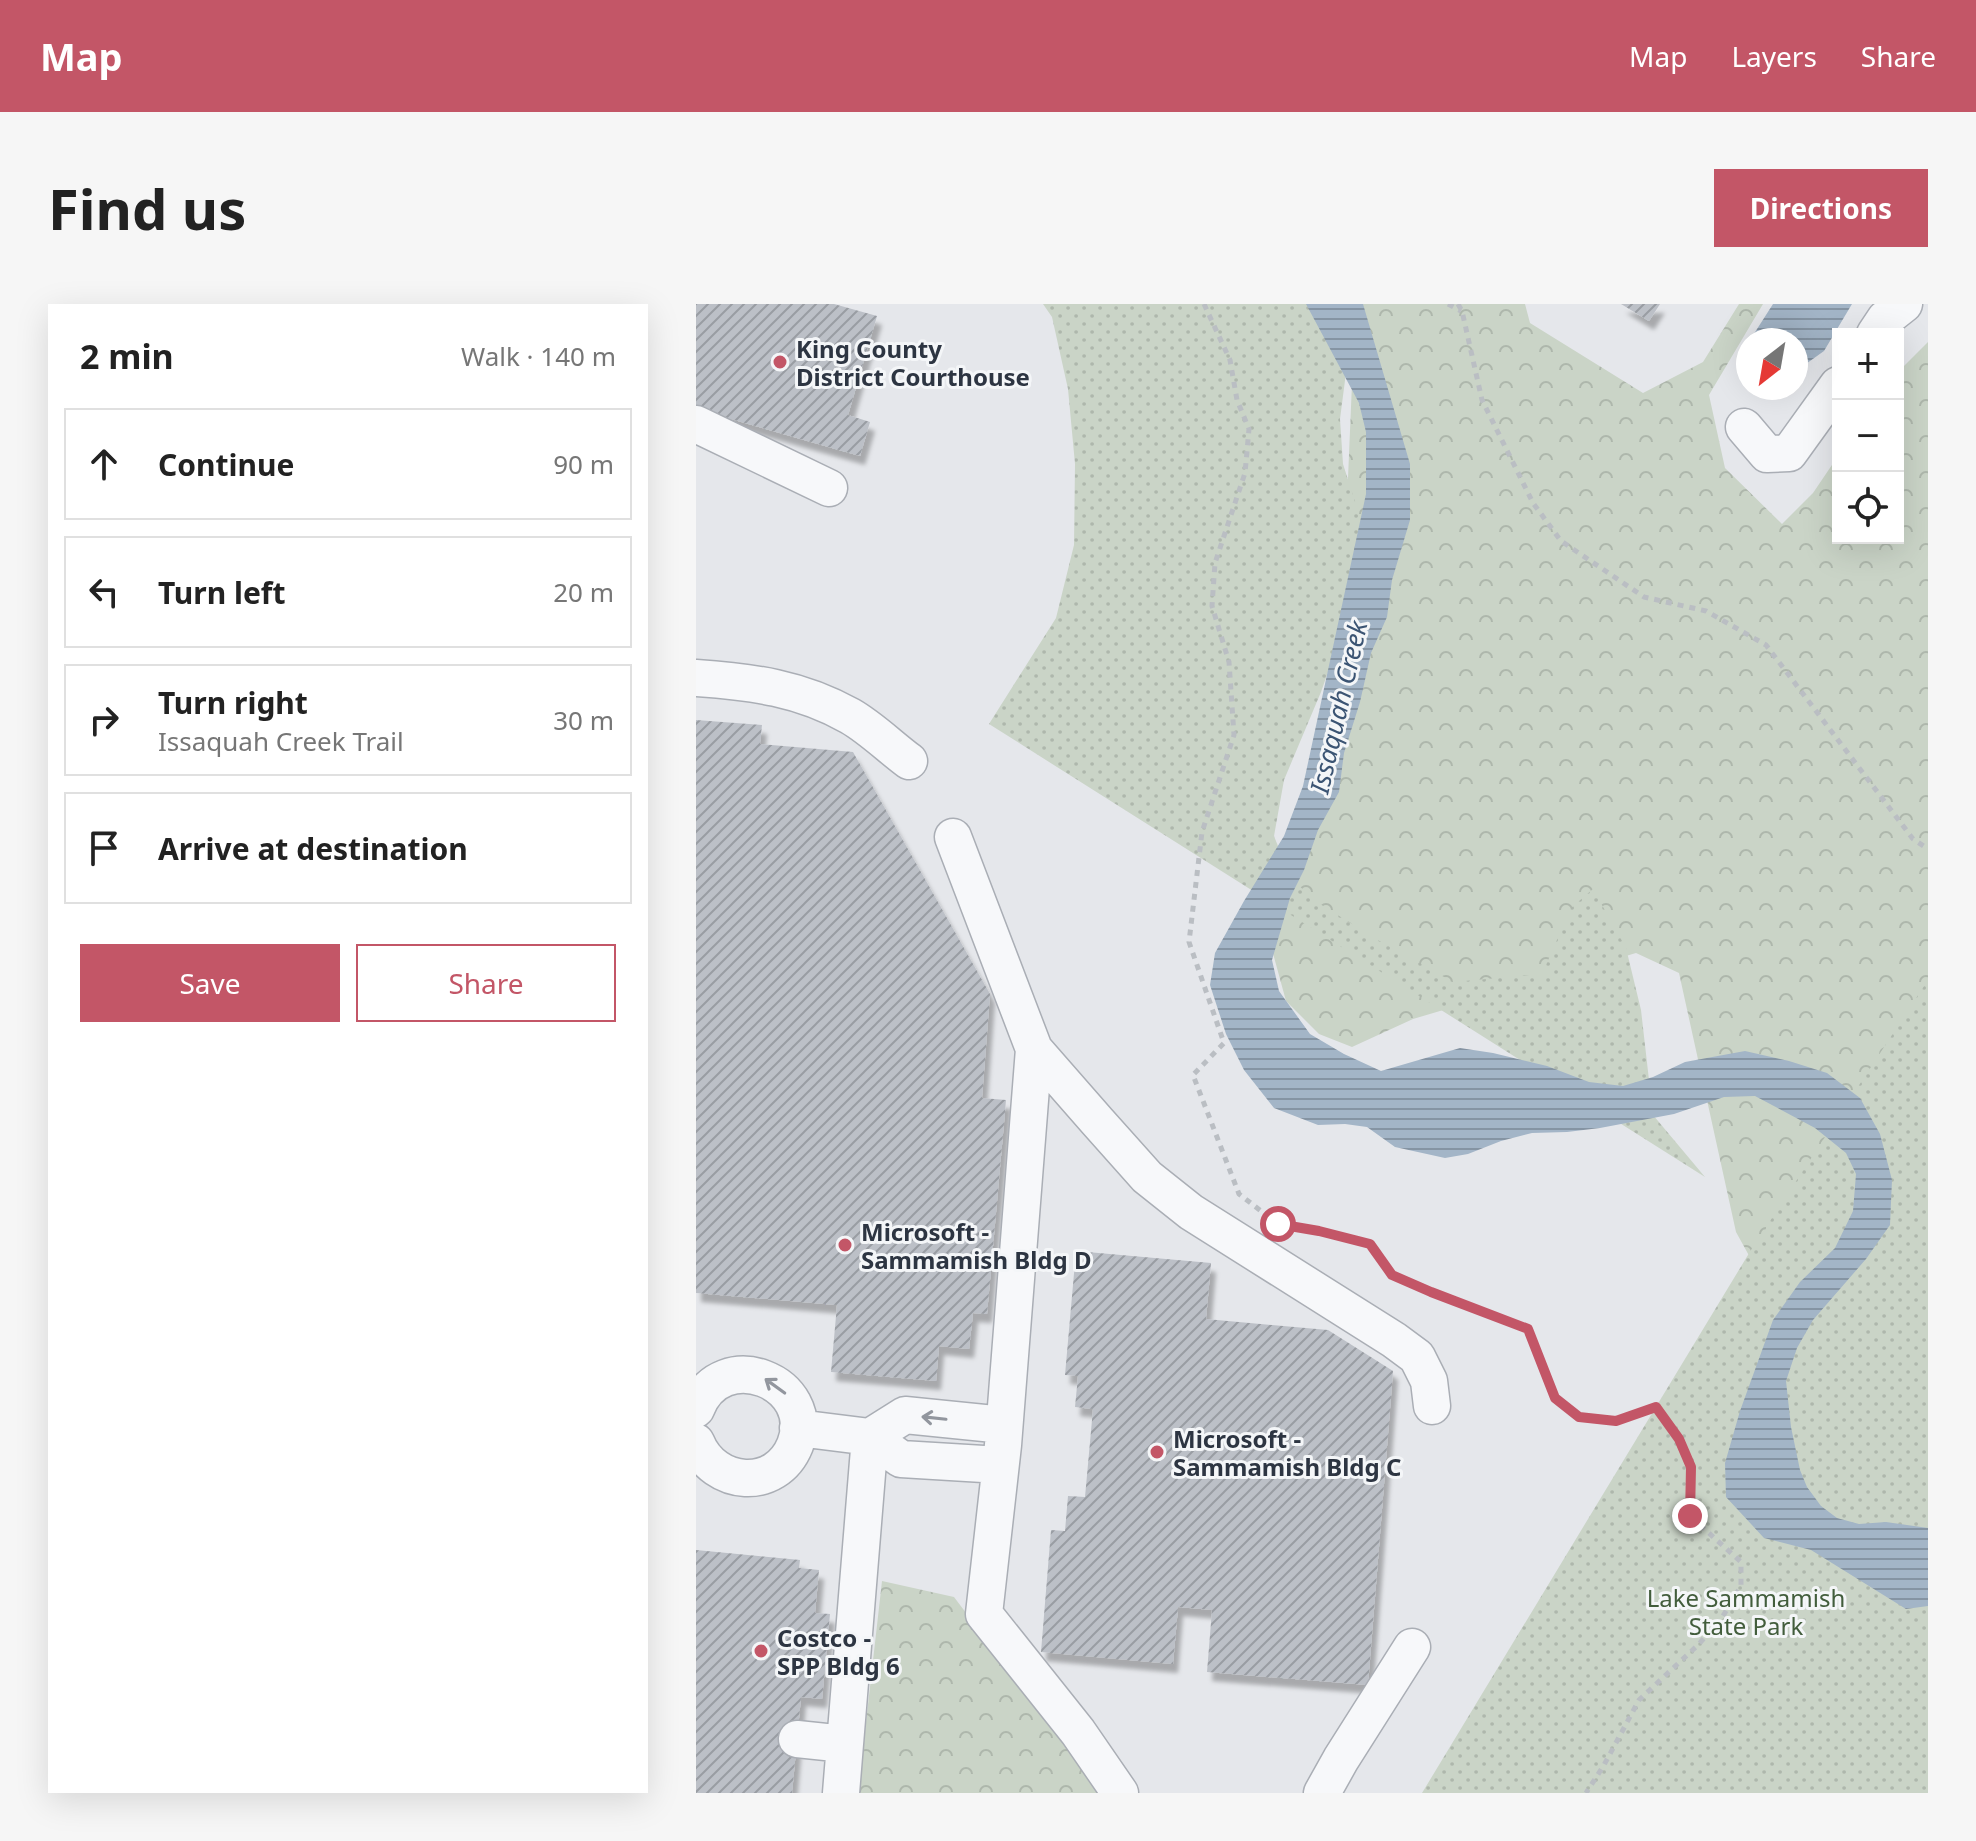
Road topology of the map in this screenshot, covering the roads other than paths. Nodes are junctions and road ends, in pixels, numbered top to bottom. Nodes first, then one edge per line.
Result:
1 (1904, 304) edge
2 (1879, 328) edge
3 (1832, 393) edge
4 (696, 424) edge
5 (1744, 427) dead end
6 (829, 488) dead end
7 (696, 678) edge
8 (909, 761) dead end
9 (953, 837) dead end
10 (1034, 1049) junction
11 (697, 1404) edge
12 (1432, 1406) dead end
13 (1004, 1425) junction
14 (798, 1428) junction
15 (870, 1437) junction
16 (696, 1442) edge
17 (1000, 1465) junction
18 (1412, 1647) dead end
19 (797, 1739) dead end
20 (845, 1744) junction
21 (841, 1793) edge
22 (1120, 1793) edge
23 (1322, 1793) edge

1 - 2 street
3 - 5 street
4 - 6 street
7 - 8 street
9 - 10 street
10 - 12 street
10 - 13 street
14 -> 11 street
13 -> 15 street
13 - 17 street
14 - 15 street
14 - 16 street
15 - 17 street
15 - 20 street
17 - 22 street
18 - 23 street
19 - 20 street
20 - 21 street

